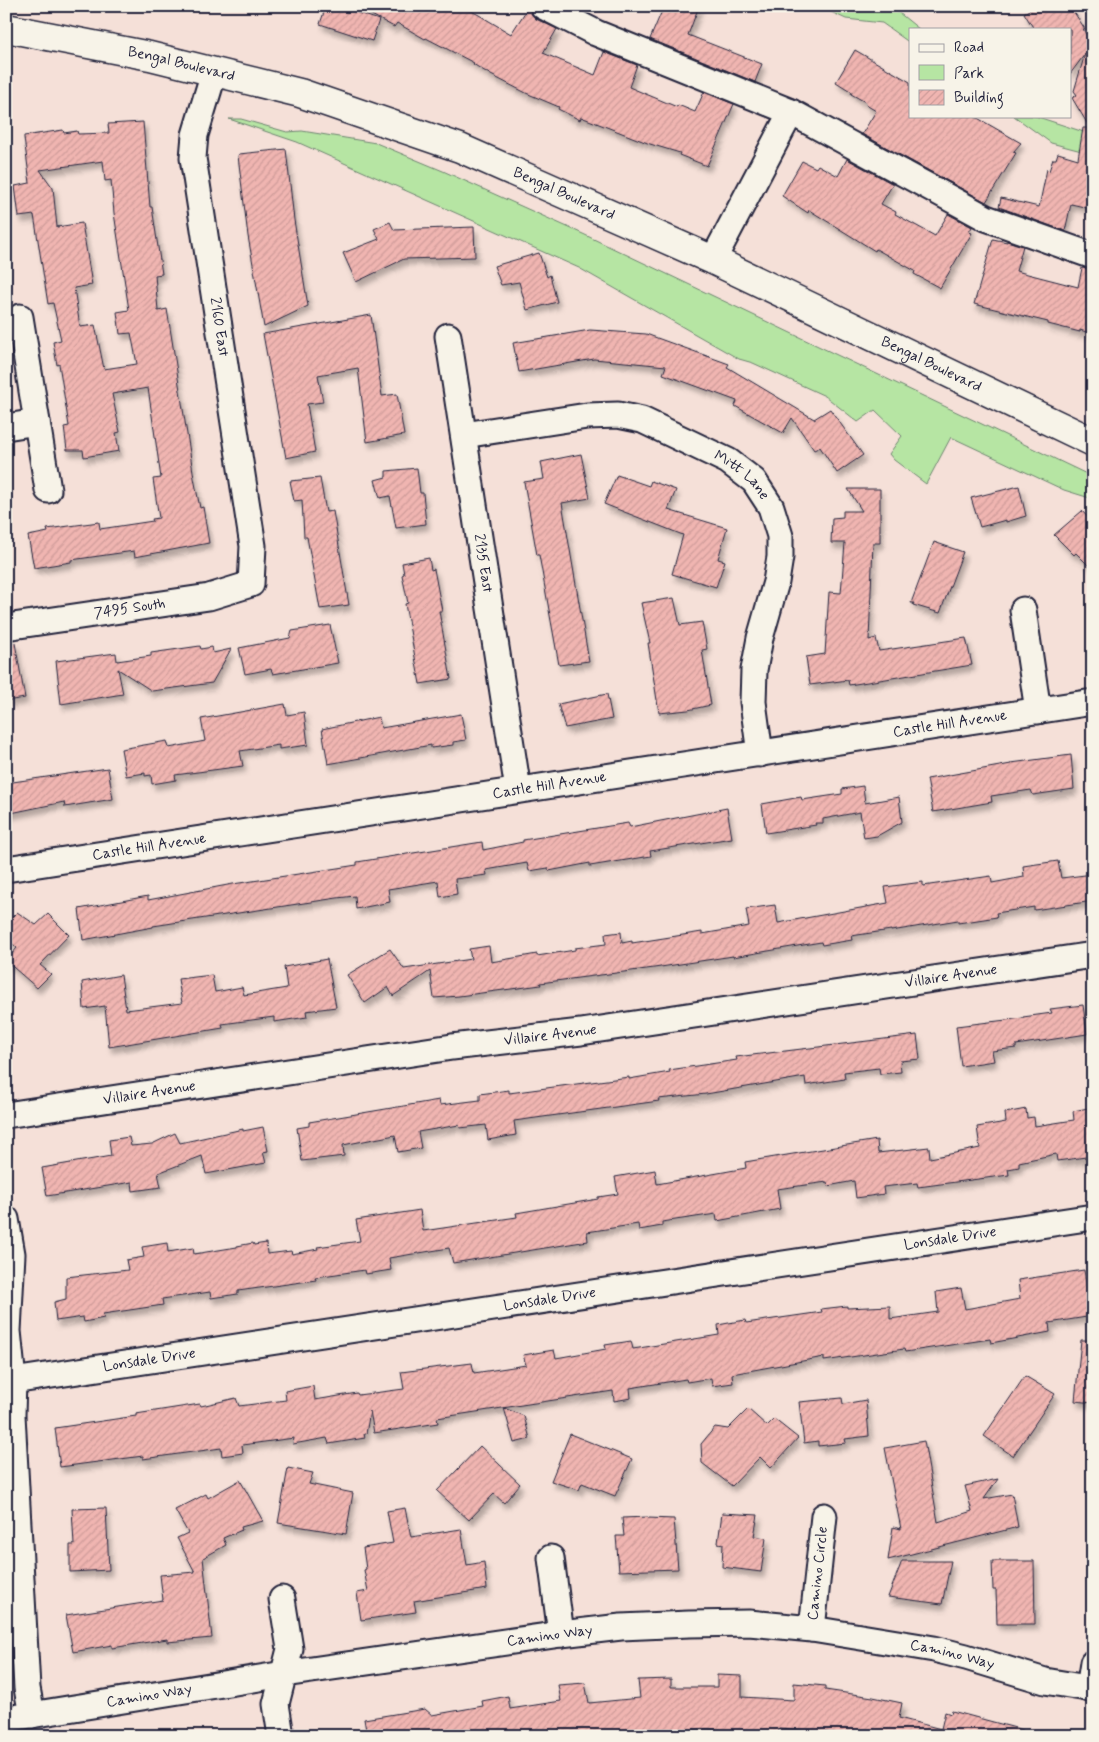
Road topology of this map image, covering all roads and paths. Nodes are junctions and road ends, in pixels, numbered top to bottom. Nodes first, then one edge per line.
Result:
1 (543, 6) edge
2 (6, 28) edge
3 (214, 72) junction
4 (791, 112) junction
5 (1093, 256) edge
6 (713, 260) junction
7 (20, 317) dead end
8 (448, 336) dead end
9 (37, 422) junction
10 (6, 427) edge
11 (464, 435) junction
12 (1093, 442) edge
13 (48, 490) dead end
14 (251, 584) joint
15 (1023, 610) dead end
16 (6, 628) edge
17 (1093, 702) edge
18 (1038, 711) junction
19 (760, 754) junction
20 (518, 790) junction
21 (6, 869) edge
22 (1093, 955) edge
23 (6, 1115) edge
24 (1093, 1217) edge
25 (6, 1219) edge
26 (10, 1381) edge
27 (824, 1516) dead end
28 (551, 1558) dead end
29 (282, 1599) dead end
30 (812, 1629) junction
31 (561, 1634) junction
32 (1093, 1663) edge
33 (284, 1674) junction
34 (1091, 1689) edge
35 (32, 1715) junction
36 (6, 1719) edge
37 (281, 1736) edge

1 - 4 street
2 - 3 main road, Bengal Boulevard
3 - 6 main road, Bengal Boulevard
3 - 14 street, 2160 East
4 - 5 street
4 - 6 street
6 - 12 main road, Bengal Boulevard
7 - 9 street
8 - 11 street, 2135 East
9 - 10 street
9 - 13 street
11 - 19 street, Mitt Lane
11 - 20 street, 2135 East
14 - 16 street, 7495 South
15 - 18 street
17 - 18 street, Castle Hill Avenue
18 - 19 street, Castle Hill Avenue
19 - 20 street, Castle Hill Avenue
20 - 21 street, Castle Hill Avenue
22 - 23 street, Villaire Avenue
24 - 26 street, Lonsdale Drive
25 - 26 street
26 - 35 street
27 - 30 street, Camino Circle
28 - 31 street
29 - 33 street
30 - 31 street, Camino Way
30 - 34 street, Camino Way
31 - 33 street, Camino Way
32 - 34 street
33 - 35 street, Camino Way
33 - 37 street
35 - 36 street, Camino Way

